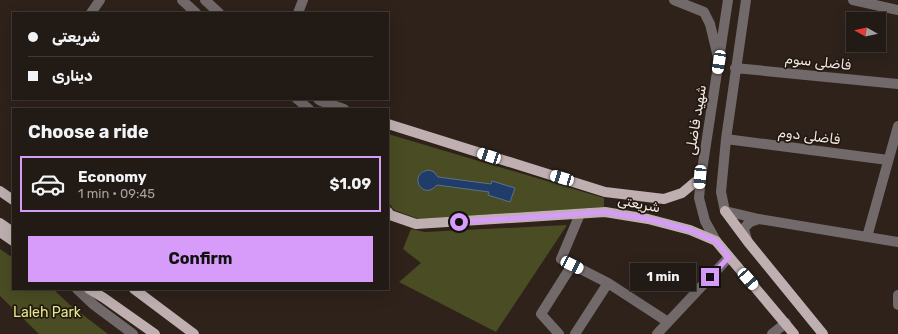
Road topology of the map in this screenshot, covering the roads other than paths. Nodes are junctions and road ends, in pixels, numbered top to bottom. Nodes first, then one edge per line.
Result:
1 (100, 0) edge
2 (205, 0) edge
3 (302, 0) edge
4 (674, 0) edge
5 (728, 0) edge
6 (746, 0) edge
7 (853, 0) edge
8 (186, 1) edge
9 (898, 10) edge
10 (92, 12) edge
11 (195, 12) edge
12 (218, 12) edge
13 (298, 12) edge
14 (719, 62) junction
15 (735, 68) junction
16 (898, 84) edge
17 (298, 100) edge
18 (321, 100) edge
19 (309, 108) edge
20 (341, 108) edge
21 (389, 124) edge
22 (898, 126) edge
23 (726, 139) junction
24 (888, 160) junction
25 (700, 177) junction
26 (0, 191) edge
27 (12, 199) edge
28 (0, 202) edge
29 (725, 211) junction
30 (389, 214) edge
31 (580, 214) junction
32 (759, 219) junction
33 (0, 223) edge
34 (12, 231) edge
35 (0, 232) edge
36 (867, 237) junction
37 (12, 240) edge
38 (716, 241) junction
39 (748, 242) junction
40 (898, 242) edge
41 (729, 257) junction
42 (572, 265) junction
43 (608, 283) junction
44 (78, 290) edge
45 (91, 290) edge
46 (135, 290) edge
47 (898, 295) edge
48 (898, 298) edge
49 (898, 305) edge
50 (668, 322) junction
51 (786, 323) junction
52 (133, 334) edge
53 (155, 334) edge
54 (194, 334) edge
55 (559, 334) edge
56 (575, 334) edge
57 (657, 334) edge
58 (772, 334) edge
59 (794, 334) edge
60 (823, 334) edge

1 - 10 street
2 - 12 street
3 - 13 street
4 - 14 street
5 - 14 street, شهید فاضلی
6 - 15 street
7 - 9 street
8 - 11 street
14 - 25 street, شهید فاضلی
15 - 16 street, فاضلی سوم
15 - 23 street
17 - 19 street
18 - 20 street
21 - 25 main road, شریعتی
22 - 24 street
23 - 24 street, فاضلی دوم
23 - 29 street
24 - 36 street
25 - 38 street, شهید فاضلی
26 - 27 main road
27 - 28 main road
29 - 32 street
29 - 39 main road
30 - 31 main road, شریعتی
31 - 38 main road, شریعتی
31 - 42 street
32 - 36 street
32 - 39 street
33 - 34 main road
35 - 37 main road
36 - 40 street
38 - 41 main road, شریعتی
39 - 60 main road
41 - 50 street
41 - 51 main road, شریعتی
42 - 43 street
42 - 55 street
43 - 50 street
43 - 56 street
44 - 52 street
45 - 53 main road
46 - 54 main road
47 - 48 street
48 - 49 street
50 - 57 street
51 - 58 street
51 - 59 main road, شریعتی

